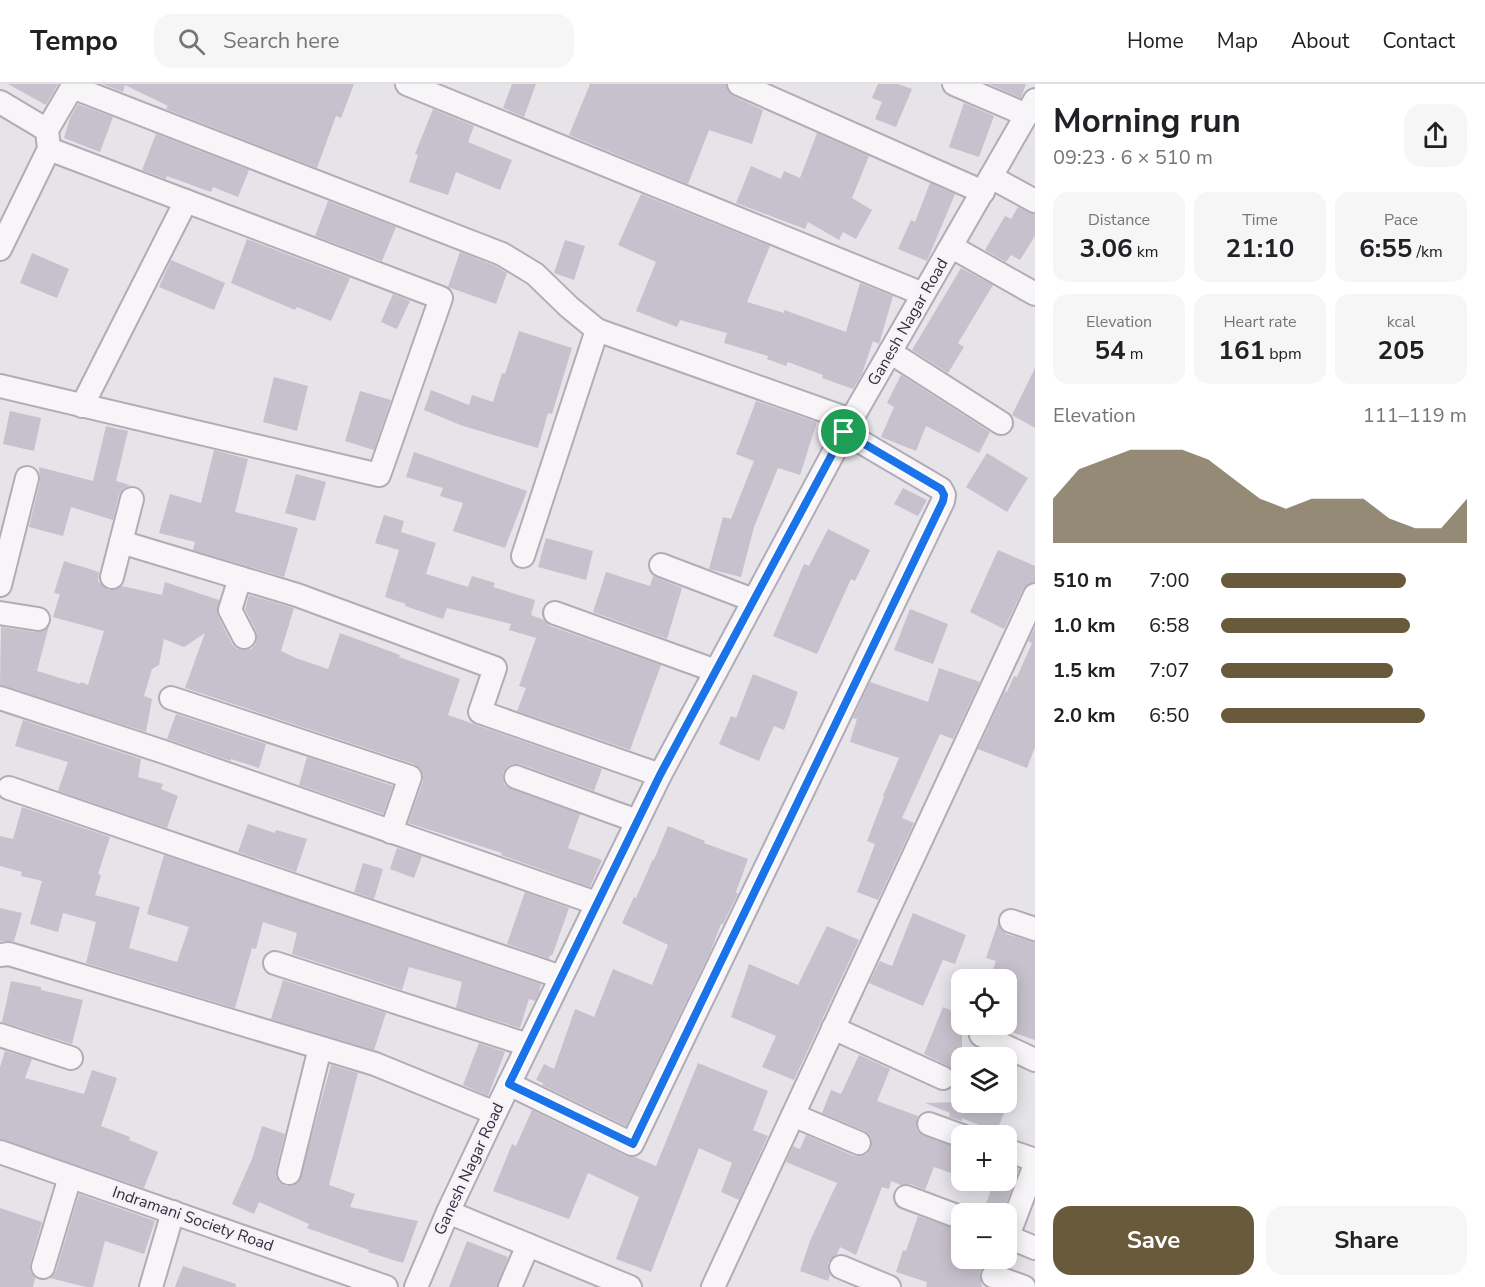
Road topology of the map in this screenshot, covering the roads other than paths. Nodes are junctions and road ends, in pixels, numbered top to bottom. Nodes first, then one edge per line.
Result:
1 (407, 84) edge
2 (739, 84) edge
3 (954, 84) edge
4 (73, 86) edge
5 (0, 102) edge
6 (1031, 108) edge
7 (48, 139) junction
8 (987, 184) junction
9 (186, 201) junction
10 (1035, 201) edge
11 (952, 247) junction
12 (0, 249) edge
13 (923, 294) junction
14 (1035, 294) edge
15 (597, 330) junction
16 (890, 352) junction
17 (0, 386) edge
18 (82, 406) junction
19 (1001, 423) dead end
20 (848, 426) junction
21 (27, 478) dead end
22 (132, 499) dead end
23 (121, 542) junction
24 (523, 556) dead end
25 (661, 565) dead end
26 (112, 577) dead end
27 (240, 578) junction
28 (0, 585) edge
29 (1035, 596) edge
30 (753, 600) junction
31 (0, 613) edge
32 (555, 613) dead end
33 (38, 619) dead end
34 (244, 637) dead end
35 (716, 671) junction
36 (0, 698) edge
37 (171, 698) dead end
38 (660, 775) junction
39 (516, 777) dead end
40 (9, 788) dead end
41 (637, 821) junction
42 (391, 832) junction
43 (596, 903) junction
44 (1011, 921) dead end
45 (1035, 929) edge
46 (0, 955) edge
47 (275, 963) dead end
48 (561, 977) junction
49 (833, 1028) junction
50 (0, 1035) edge
51 (981, 1035) dead end
52 (528, 1045) junction
53 (320, 1048) junction
54 (71, 1058) dead end
55 (1035, 1060) edge
56 (943, 1078) dead end
57 (509, 1084) junction
58 (495, 1113) junction
59 (793, 1115) junction
60 (929, 1124) dead end
61 (951, 1132) edge
62 (859, 1143) dead end
63 (0, 1152) edge
64 (1017, 1154) edge
65 (1035, 1160) edge
66 (1035, 1165) edge
67 (289, 1173) dead end
68 (70, 1177) junction
69 (906, 1197) dead end
70 (173, 1212) junction
71 (448, 1212) junction
72 (1017, 1212) edge
73 (951, 1214) edge
74 (1017, 1242) edge
75 (528, 1245) junction
76 (1035, 1248) edge
77 (43, 1267) dead end
78 (841, 1267) dead end
79 (994, 1274) edge
80 (586, 1279) edge
81 (151, 1287) edge
82 (386, 1287) edge
83 (416, 1287) edge
84 (510, 1287) edge
85 (630, 1287) edge
86 (712, 1287) edge
87 (890, 1287) edge
88 (1024, 1287) edge

1 - 13 street
2 - 8 street
3 - 6 street
4 - 7 street
4 - 15 street
5 - 7 street
6 - 8 street, Ganesh Nagar Road
7 - 9 street
7 - 12 street
8 - 10 street
8 - 11 street, Ganesh Nagar Road
9 - 18 street
9 - 18 street
11 - 13 street, Ganesh Nagar Road
11 - 14 street
13 - 16 street, Ganesh Nagar Road
15 - 20 street
15 - 24 street
16 - 19 street
16 - 20 street, Ganesh Nagar Road
17 - 18 street
20 - 30 street, Ganesh Nagar Road
20 - 57 street
21 - 28 street
22 - 23 street
23 - 26 street
23 - 27 street
25 - 30 street
27 - 34 street
27 - 38 street
29 - 49 street
30 - 35 street, Ganesh Nagar Road
31 - 33 street
32 - 35 street
35 - 38 street, Ganesh Nagar Road
36 - 42 street
37 - 42 street
38 - 41 street, Ganesh Nagar Road
39 - 41 street
40 - 48 street
41 - 43 street, Ganesh Nagar Road
42 - 43 street
43 - 48 street, Ganesh Nagar Road
44 - 45 street
46 - 53 street
47 - 52 street
48 - 52 street, Ganesh Nagar Road
49 - 56 street
49 - 59 street
50 - 54 street
51 - 55 street
52 - 57 street, Ganesh Nagar Road
53 - 58 street
53 - 67 street
57 - 58 street, Ganesh Nagar Road
58 - 71 street, Ganesh Nagar Road
59 - 62 street
59 - 86 street
60 - 61 street
63 - 68 street, Indramani Society Road
64 - 65 street
66 - 72 street
68 - 70 street, Indramani Society Road
68 - 77 street
69 - 73 street
70 - 81 street
70 - 82 street, Indramani Society Road
71 - 75 street
71 - 83 street, Ganesh Nagar Road
74 - 76 street
75 - 80 street
75 - 84 street
78 - 87 street
79 - 88 street
80 - 85 street

